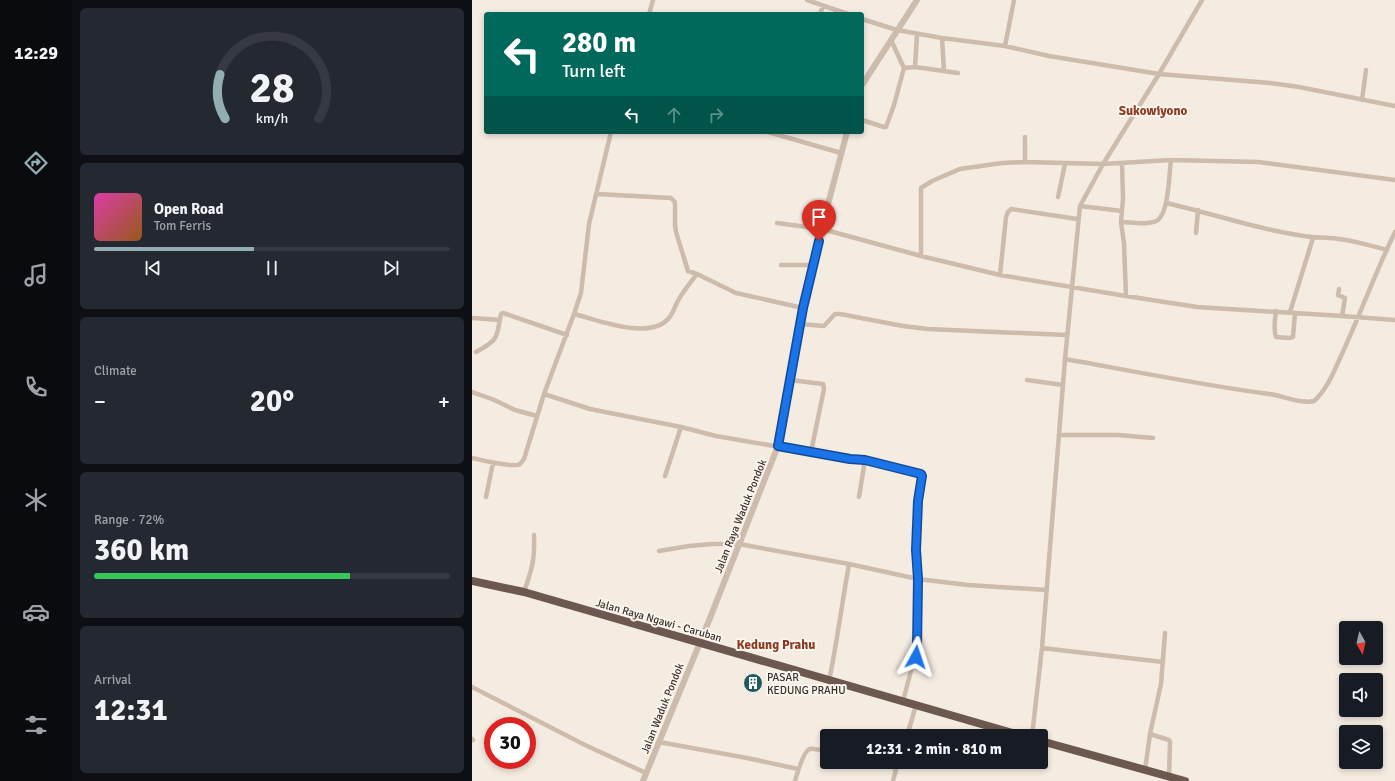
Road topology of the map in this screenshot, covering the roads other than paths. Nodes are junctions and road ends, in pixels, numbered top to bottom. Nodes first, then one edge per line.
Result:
1 (653, 0) edge
2 (807, 0) edge
3 (917, 0) edge
4 (1014, 0) edge
5 (1202, 0) edge
6 (823, 6) junction
7 (650, 12) edge
8 (821, 12) edge
9 (842, 12) edge
10 (864, 20) edge
11 (897, 30) junction
12 (917, 34) junction
13 (942, 38) junction
14 (891, 40) junction
15 (1005, 46) junction
16 (915, 67) junction
17 (904, 68) junction
18 (1366, 70) dead end
19 (944, 71) junction
20 (958, 73) dead end
21 (1159, 74) junction
22 (864, 83) edge
23 (1362, 100) junction
24 (1395, 106) edge
25 (864, 121) edge
26 (611, 134) edge
27 (775, 134) edge
28 (846, 134) edge
29 (1024, 137) dead end
30 (841, 154) junction
31 (1171, 160) junction
32 (1025, 162) junction
33 (1122, 163) junction
34 (1065, 164) junction
35 (1103, 164) junction
36 (1395, 180) edge
37 (597, 194) junction
38 (1058, 197) dead end
39 (1166, 203) junction
40 (1080, 206) junction
41 (1198, 210) junction
42 (1122, 211) junction
43 (1077, 219) junction
44 (1121, 222) junction
45 (777, 223) dead end
46 (822, 229) junction
47 (1395, 232) edge
48 (1196, 233) dead end
49 (1313, 238) junction
50 (1387, 250) junction
51 (921, 256) junction
52 (781, 264) dead end
53 (812, 265) junction
54 (697, 274) junction
55 (1000, 274) junction
56 (1071, 287) junction
57 (1339, 289) dead end
58 (1126, 296) junction
59 (803, 308) junction
60 (1276, 311) junction
61 (1292, 313) junction
62 (574, 314) junction
63 (1342, 316) junction
64 (473, 318) edge
65 (1359, 318) junction
66 (500, 320) junction
67 (1395, 320) edge
68 (800, 324) junction
69 (567, 335) junction
70 (1067, 336) junction
71 (476, 352) dead end
72 (1065, 359) junction
73 (790, 380) junction
74 (1027, 380) dead end
75 (1063, 385) junction
76 (472, 392) edge
77 (544, 394) junction
78 (537, 416) junction
79 (681, 427) junction
80 (1059, 435) junction
81 (1153, 438) dead end
82 (778, 446) junction
83 (811, 452) junction
84 (472, 458) edge
85 (865, 460) junction
86 (493, 463) junction
87 (666, 476) dead end
88 (486, 497) dead end
89 (859, 497) dead end
90 (534, 535) dead end
91 (739, 544) junction
92 (659, 551) dead end
93 (849, 564) junction
94 (918, 579) junction
95 (472, 581) edge
96 (1047, 590) junction
97 (524, 592) junction
98 (1165, 633) dead end
99 (700, 643) junction
100 (1042, 648) junction
101 (1163, 662) junction
102 (829, 681) junction
103 (472, 687) edge
104 (903, 701) junction
105 (916, 705) junction
106 (909, 729) edge
107 (999, 729) edge
108 (1033, 729) edge
109 (1150, 734) junction
110 (658, 742) junction
111 (1048, 743) edge
112 (820, 751) edge
113 (798, 769) junction
114 (896, 769) edge
115 (1145, 770) junction
116 (646, 773) junction
117 (1176, 779) edge
118 (643, 781) edge
119 (795, 781) edge
120 (893, 781) edge

1 - 7 street
2 - 6 street
3 - 11 street
4 - 15 street
5 - 21 street
6 - 8 street
6 - 9 street
10 - 11 street
11 - 12 street
11 - 14 street
12 - 13 street
12 - 16 street
13 - 15 street
13 - 19 street
14 - 17 street
14 - 22 street
15 - 21 street
16 - 17 street
16 - 19 street
17 - 25 street
18 - 23 street
19 - 20 street
21 - 23 street
21 - 35 street
23 - 24 street
26 - 37 street
27 - 30 street
28 - 30 street
29 - 32 street
30 - 46 street
31 - 33 street
31 - 36 street
31 - 39 street
32 - 34 street
32 - 51 street
33 - 35 street
33 - 42 street
34 - 35 street
34 - 38 street
35 - 40 street
37 - 54 street
37 - 62 street
39 - 41 street
39 - 44 street
40 - 42 street
40 - 43 street
41 - 48 street
41 - 49 street
42 - 44 street
43 - 55 street
43 - 56 street
44 - 58 street
45 - 46 street
46 - 51 street
46 - 53 street, Jalan Raya Waduk Pondok
47 - 50 street
49 - 50 street
49 - 61 street
50 - 65 street
51 - 55 street
52 - 53 street
53 - 59 street, Jalan Raya Waduk Pondok
54 - 59 street
54 - 62 street
55 - 56 street
56 - 58 street
56 - 70 street
57 - 63 street
58 - 60 street
59 - 68 street, Jalan Raya Waduk Pondok
60 - 61 street
60 - 61 street
61 - 63 street
62 - 69 street
63 - 65 street
64 - 66 street
65 - 67 street
65 - 72 street
66 - 69 street
66 - 71 street
68 - 70 street
68 - 73 street, Jalan Raya Waduk Pondok
69 - 77 street
70 - 72 street
72 - 75 street
73 - 82 street, Jalan Raya Waduk Pondok
73 - 83 street
74 - 75 street
75 - 80 street
76 - 78 street
77 - 78 street
77 - 79 street
78 - 86 street
79 - 82 street
79 - 87 street
80 - 81 street
80 - 96 street
82 - 83 street
82 - 91 street, Jalan Raya Waduk Pondok
83 - 85 street
84 - 86 street
85 - 89 street
85 - 94 street
86 - 88 street
90 - 97 street
91 - 92 street
91 - 93 street
91 - 99 street, Jalan Raya Waduk Pondok
93 - 94 street
93 - 102 street
94 - 96 street
94 - 104 street
95 - 97 highway, Jalan Raya Ngawi - Caruban
96 - 100 street
97 - 99 highway, Jalan Raya Ngawi - Caruban
98 - 101 street
99 - 102 highway, Jalan Raya Ngawi - Caruban
99 - 110 street, Jalan Waduk Pondok
100 - 101 street
100 - 108 street
101 - 109 street
102 - 104 highway, Jalan Raya Ngawi - Caruban
103 - 116 street
104 - 105 highway, Jalan Raya Ngawi - Caruban
105 - 106 street
105 - 107 highway, Jalan Raya Ngawi - Caruban
109 - 115 street
109 - 117 street
110 - 113 street
110 - 116 street, Jalan Waduk Pondok
111 - 115 highway
112 - 113 street
113 - 119 street
114 - 120 street
115 - 117 highway
116 - 118 street, Jalan Waduk Pondok

